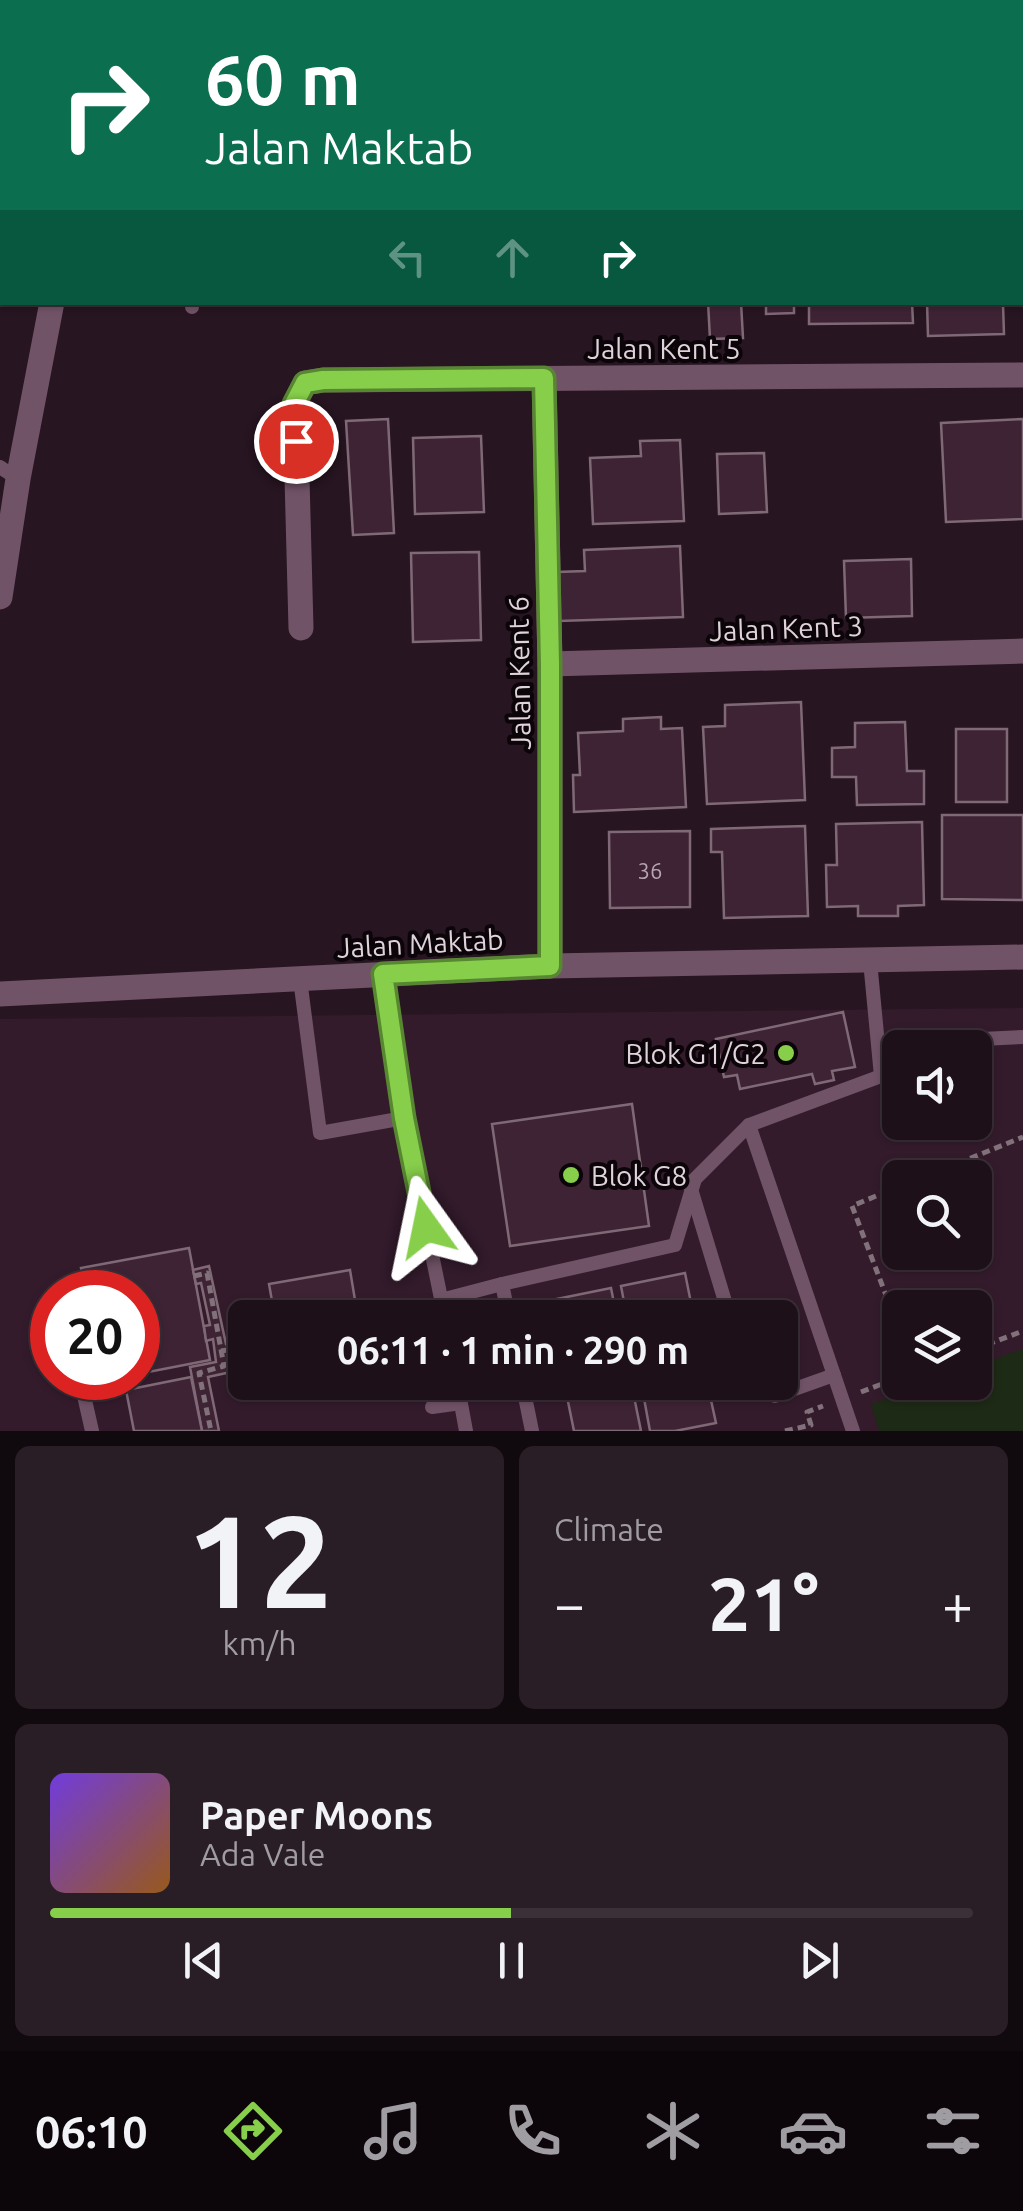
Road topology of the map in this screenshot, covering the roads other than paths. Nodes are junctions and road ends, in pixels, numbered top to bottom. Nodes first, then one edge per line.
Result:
1 (51, 305) edge
2 (1023, 375) edge
3 (544, 378) junction
4 (9, 473) edge
5 (0, 596) edge
6 (301, 628) dead end
7 (1023, 651) edge
8 (550, 664) junction
9 (1023, 958) edge
10 (870, 961) junction
11 (550, 966) junction
12 (383, 974) junction
13 (300, 978) junction
14 (0, 994) edge
15 (1023, 1037) edge
16 (992, 1039) edge
17 (882, 1076) joint
18 (404, 1118) junction
19 (749, 1125) junction
20 (692, 1189) junction
21 (502, 1284) junction
22 (441, 1300) joint
23 (505, 1300) edge
24 (725, 1300) edge
25 (834, 1375) junction
26 (798, 1388) edge
27 (85, 1400) edge
28 (526, 1400) edge
29 (461, 1402) joint
30 (432, 1407) dead end
31 (92, 1431) edge
32 (466, 1431) edge
33 (532, 1431) edge
34 (854, 1431) edge

1 - 4 street
2 - 3 street, Jalan Kent 5
3 - 6 street, Jalan Kent 5
3 - 8 street, Jalan Kent 6
4 - 5 street
7 - 8 street, Jalan Kent 3
8 - 11 street, Jalan Kent 6
9 - 10 street, Jalan Maktab
10 - 11 street, Jalan Maktab
10 - 17 lane
11 - 12 street, Jalan Maktab
12 - 13 street, Jalan Maktab
12 - 18 lane
13 - 14 street, Jalan Maktab
13 - 18 lane
15 - 16 lane
17 - 19 lane
18 - 22 lane
19 - 20 lane
19 - 25 lane
20 - 21 lane
20 - 24 lane
21 - 22 lane
21 - 23 lane
25 - 26 lane
25 - 34 lane
27 - 31 lane
28 - 33 lane
29 - 30 lane
29 - 32 lane

